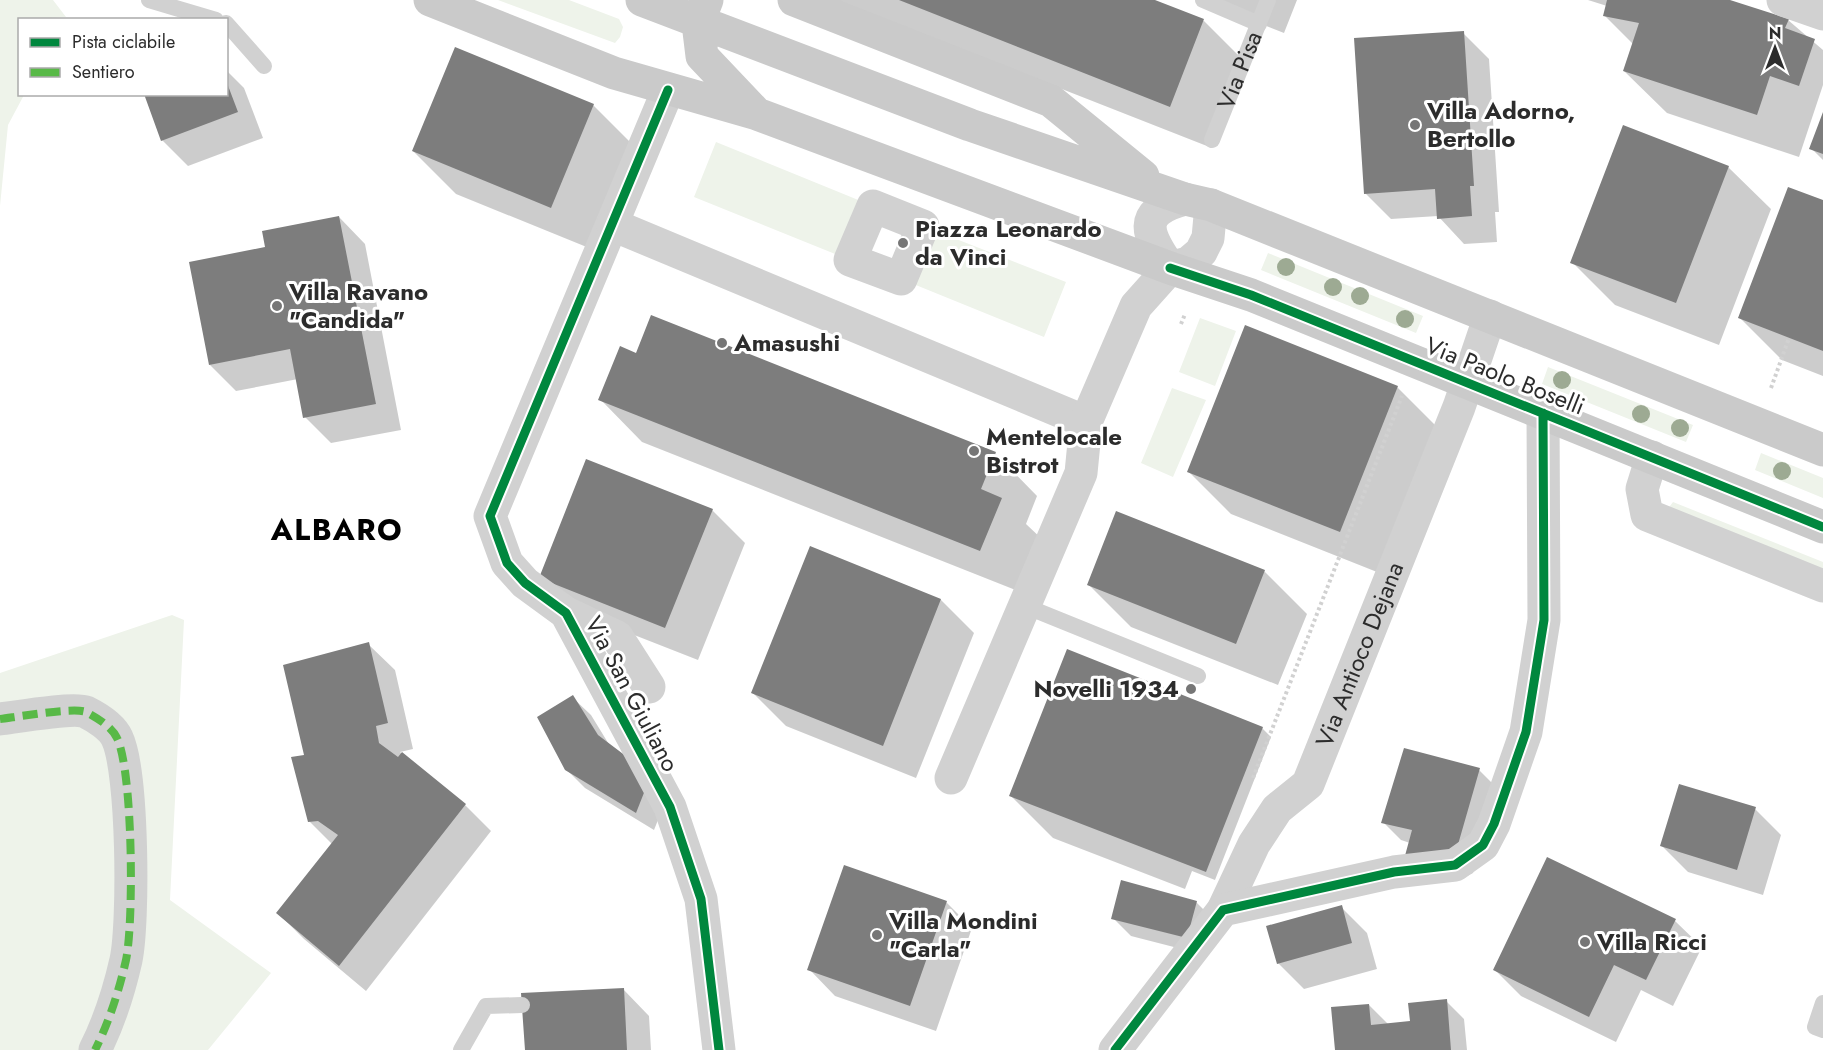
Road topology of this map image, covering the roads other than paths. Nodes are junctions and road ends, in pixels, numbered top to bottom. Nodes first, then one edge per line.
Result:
1 (149, 0) edge
2 (430, 0) edge
3 (642, 0) edge
4 (794, 0) edge
5 (1203, 0) edge
6 (1268, 0) edge
7 (1783, 0) edge
8 (702, 11) edge
9 (1823, 14) edge
10 (209, 18) edge
11 (1259, 24) junction
12 (228, 25) edge
13 (264, 66) dead end
14 (668, 90) junction
15 (757, 114) junction
16 (1212, 140) dead end
17 (1185, 198) junction
18 (613, 225) junction
19 (1170, 268) junction
20 (1490, 316) junction
21 (1467, 381) junction
22 (1544, 413) junction
23 (1086, 422) junction
24 (1823, 450) edge
25 (1652, 457) junction
26 (1823, 527) edge
27 (1823, 586) edge
28 (1025, 606) junction
29 (566, 613) junction
30 (1198, 676) dead end
31 (649, 687) dead end
32 (0, 719) edge
33 (951, 778) dead end
34 (1223, 910) junction
35 (1823, 1003) edge
36 (522, 1005) dead end
37 (1823, 1030) edge
38 (95, 1050) edge
39 (461, 1050) edge
40 (719, 1050) edge
41 (1115, 1050) edge

1 - 10 lane
2 - 14 main road
3 - 8 main road
4 - 17 main road
5 - 11 lane
6 - 11 lane, Via Pisa
7 - 9 street
8 - 15 main road
8 - 17 main road
11 - 16 lane, Via Pisa
12 - 13 lane
14 - 15 main road
14 - 18 street
15 - 19 main road
17 - 19 street
17 - 19 street
17 - 20 main road, Via Paolo Boselli
18 - 23 street
18 - 29 street, Via San Giuliano
19 - 21 main road, Via Paolo Boselli
19 - 23 street
20 - 21 street, Via Antioco Dejana
20 - 24 main road, Via Paolo Boselli
21 - 22 main road, Via Paolo Boselli
21 - 34 street, Via Antioco Dejana
22 - 25 main road, Via Paolo Boselli
22 - 34 street
23 - 28 street
25 - 26 main road, Via Paolo Boselli
25 - 27 street
28 - 30 lane
28 - 33 street
29 - 31 street, Via San Giuliano
29 - 40 street, Via San Giuliano
32 - 38 street
34 - 41 street, Via Antioco Dejana
35 - 37 lane
36 - 39 lane

